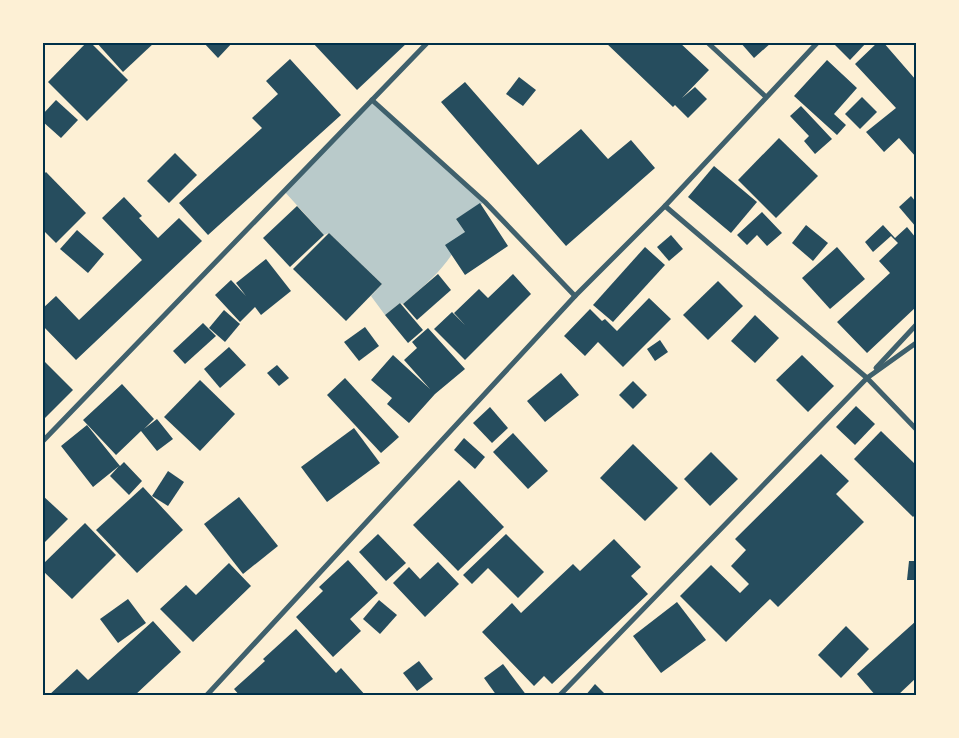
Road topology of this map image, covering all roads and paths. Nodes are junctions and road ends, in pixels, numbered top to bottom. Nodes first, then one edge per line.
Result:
1 (428, 42) edge
2 (708, 42) edge
3 (818, 42) edge
4 (766, 97) junction
5 (372, 100) junction
6 (665, 206) junction
7 (575, 296) junction
8 (916, 325) edge
9 (916, 343) edge
10 (867, 378) junction
11 (916, 428) edge
12 (42, 442) edge
13 (210, 694) edge
14 (559, 696) edge

1 - 5 street
2 - 4 street
3 - 4 street
4 - 6 street
5 - 7 street
5 - 12 street
6 - 7 street
6 - 10 street
7 - 13 street
8 - 10 street
9 - 10 street
10 - 11 street
10 - 14 street

